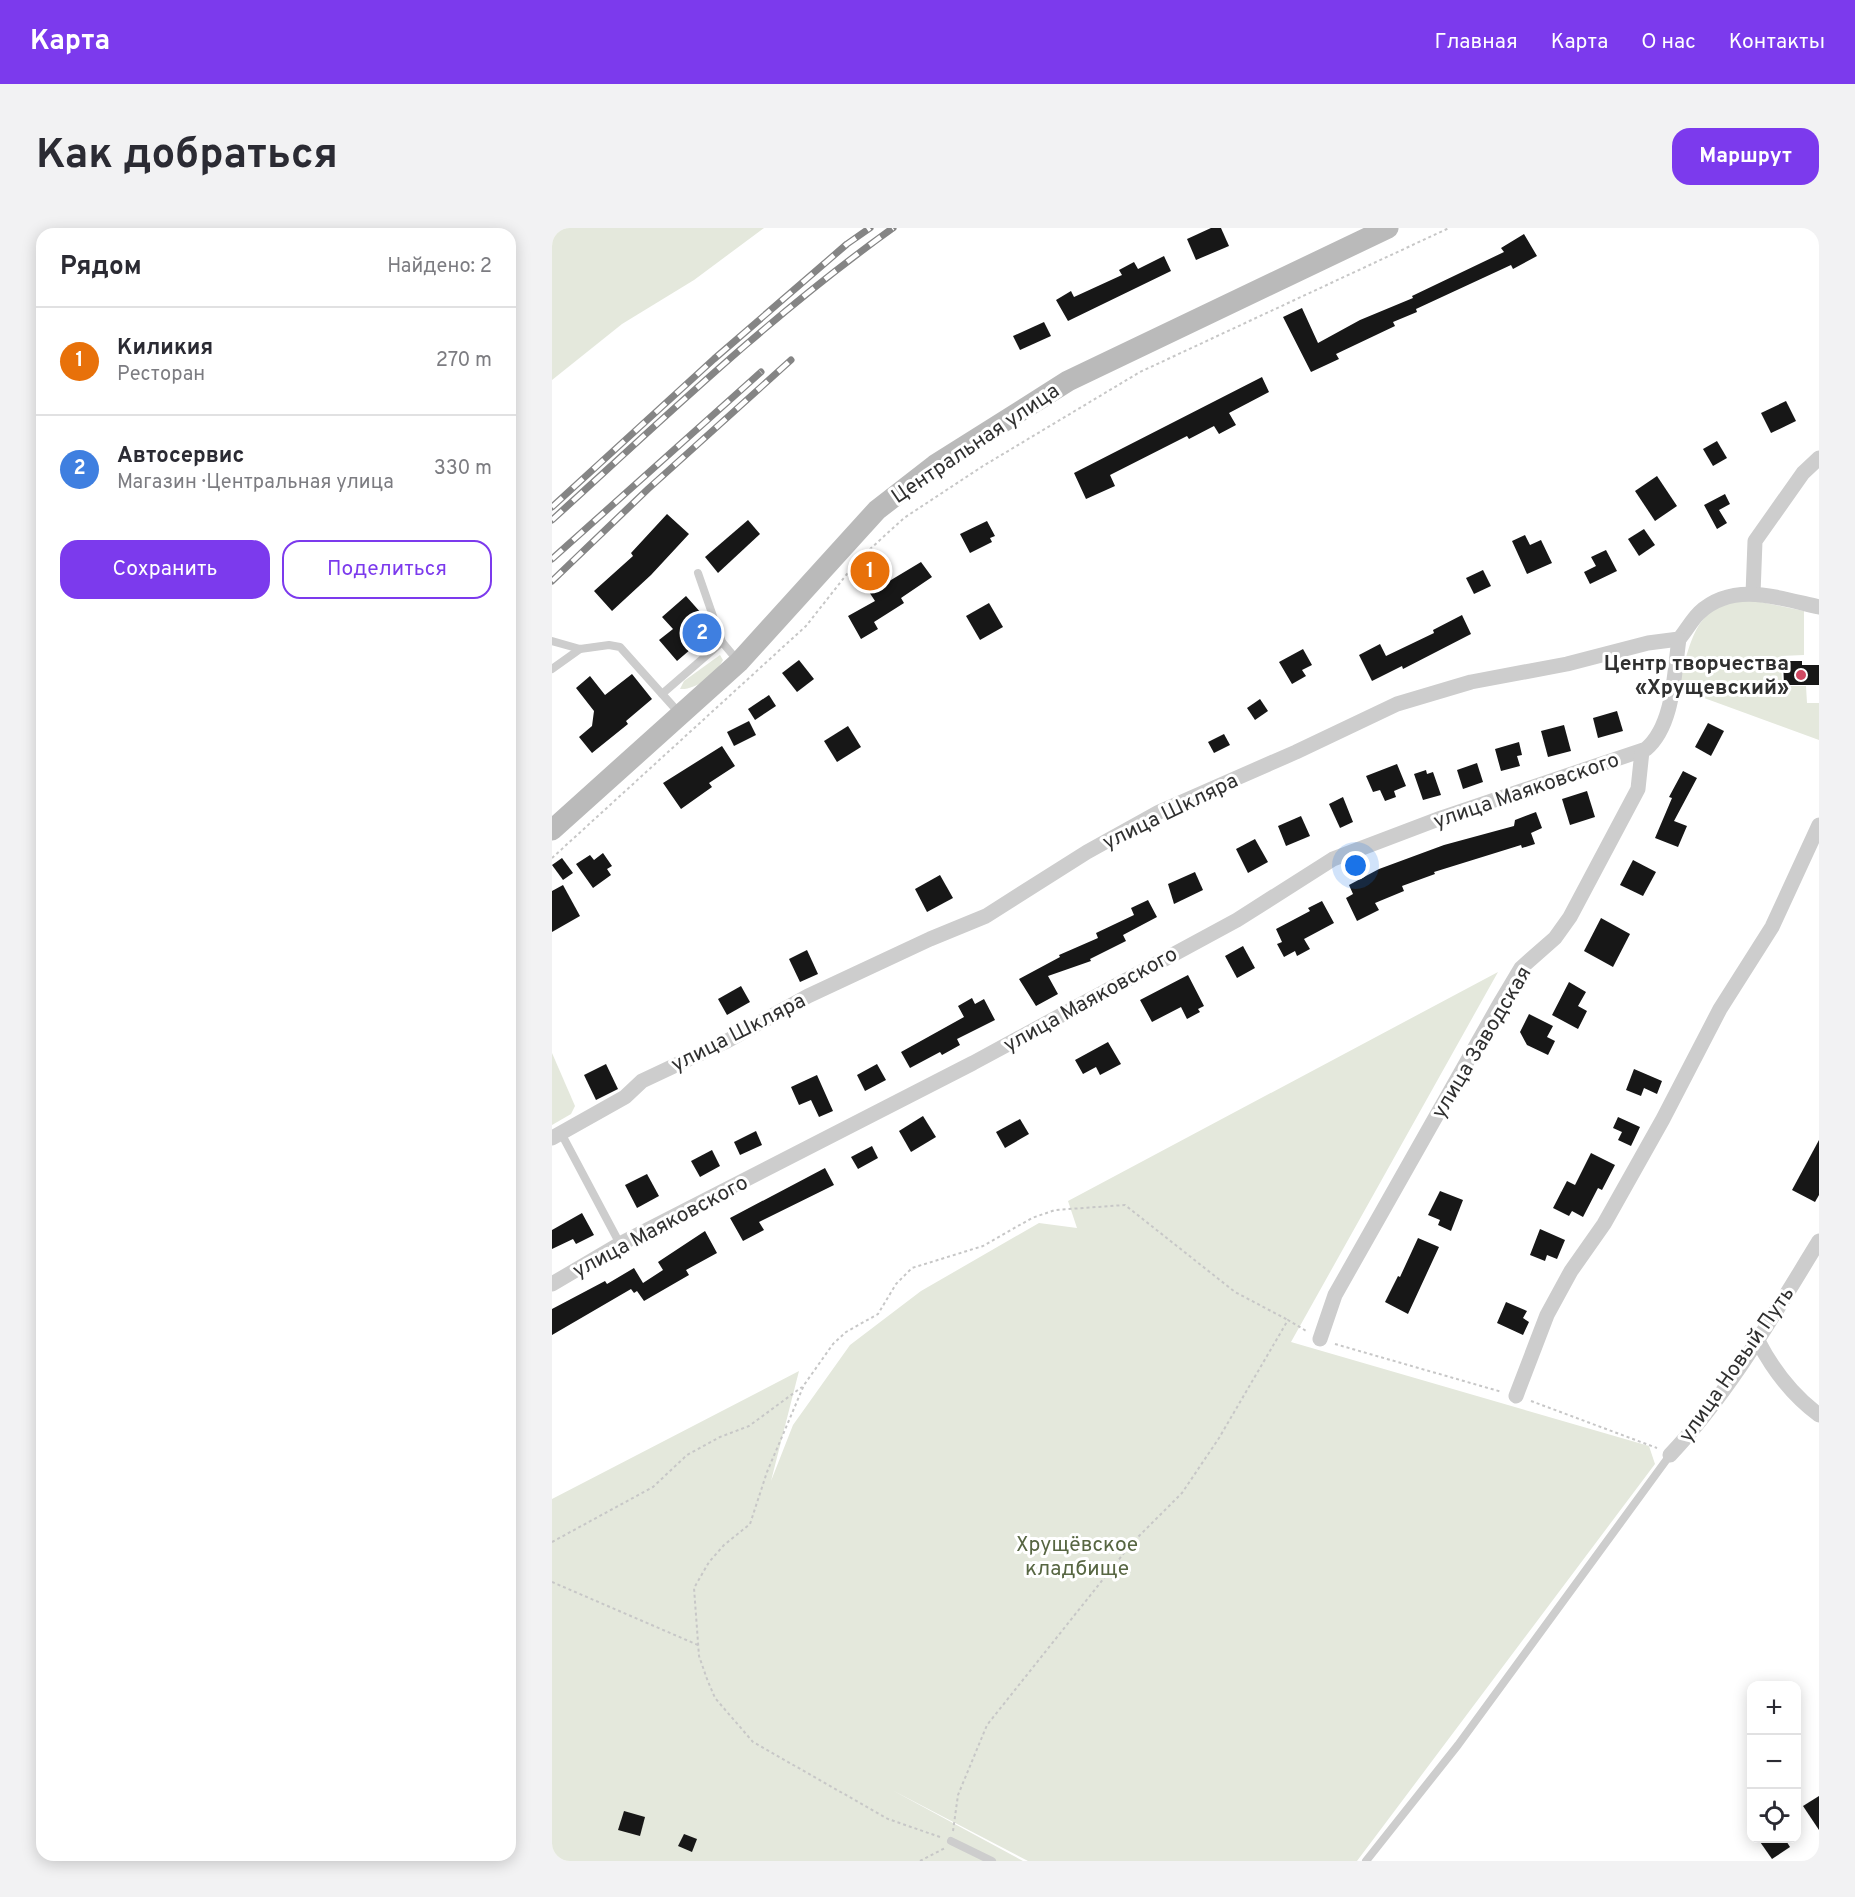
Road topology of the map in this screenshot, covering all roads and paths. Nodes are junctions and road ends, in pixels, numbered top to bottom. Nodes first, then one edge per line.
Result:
1 (1388, 228) edge
2 (1449, 228) edge
3 (1819, 458) edge
4 (698, 573) dead end
5 (1754, 594) junction
6 (1819, 607) edge
7 (1679, 639) junction
8 (552, 641) edge
9 (722, 642) junction
10 (580, 649) junction
11 (739, 662) junction
12 (552, 669) edge
13 (662, 694) junction
14 (681, 716) junction
15 (1642, 751) junction
16 (1819, 825) edge
17 (552, 830) edge
18 (552, 858) edge
19 (557, 1136) edge
20 (1819, 1241) edge
21 (620, 1244) junction
22 (552, 1284) edge
23 (1288, 1320) junction
24 (1320, 1339) junction
25 (1758, 1341) junction
26 (804, 1385) junction
27 (1516, 1396) junction
28 (1819, 1415) edge
29 (1671, 1455) junction
30 (552, 1542) edge
31 (552, 1582) edge
32 (698, 1645) junction
33 (951, 1841) junction
34 (1819, 1858) edge
35 (920, 1861) edge
36 (992, 1861) edge
37 (1366, 1861) edge
38 (1815, 1861) edge

1 - 11 main road, Центральная улица
2 - 18 path
3 - 5 street
4 - 9 lane
5 - 6 street
5 - 7 street
7 - 15 street
7 - 19 street, улица Шкляра
8 - 10 lane
9 - 11 lane
9 - 13 lane
10 - 12 lane
10 - 13 lane
11 - 14 main road, Центральная улица
13 - 14 lane
14 - 17 main road, Центральная улица
15 - 21 street, улица Маяковского
15 - 24 street, улица Заводская
16 - 27 street
19 - 21 lane
20 - 25 street, улица Новый Путь
21 - 22 street, улица Маяковского
23 - 24 path
23 - 26 path
23 - 33 path
24 - 27 path
25 - 28 street
25 - 29 street, улица Новый Путь
26 - 30 path
26 - 32 path
27 - 29 path
29 - 37 lane
31 - 32 path
32 - 33 path
33 - 35 path
33 - 36 lane
34 - 38 lane

